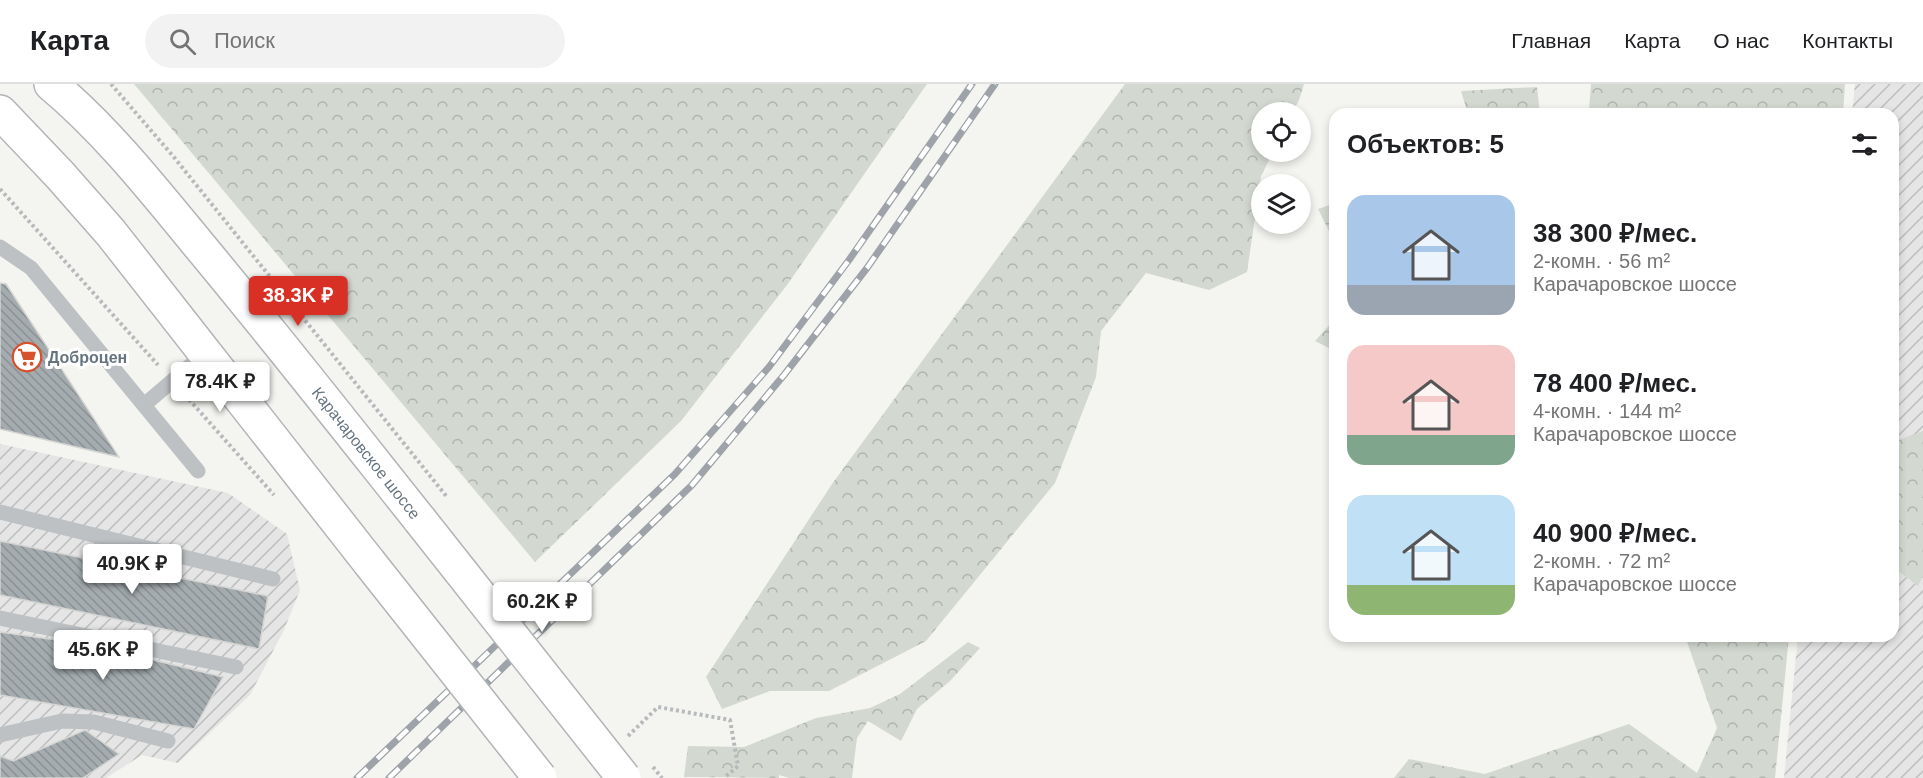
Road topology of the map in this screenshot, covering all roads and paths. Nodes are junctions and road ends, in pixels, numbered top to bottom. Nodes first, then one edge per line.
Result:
1 (51, 84) edge
2 (111, 84) edge
3 (0, 112) edge
4 (0, 148) edge
5 (60, 175) junction
6 (0, 247) edge
7 (206, 353) junction
8 (144, 405) junction
9 (198, 471) dead end
10 (447, 497) dead end
11 (0, 512) edge
12 (273, 579) dead end
13 (0, 618) edge
14 (236, 667) dead end
15 (0, 735) edge
16 (624, 740) dead end
17 (168, 741) dead end
18 (540, 778) edge
19 (624, 778) edge
20 (724, 778) edge

1 - 19 street, Карачаровское шоссе, bridge
2 - 10 path
3 - 5 street
4 - 5 street
5 - 7 street
6 - 8 lane
7 - 8 lane
7 - 18 street, bridge
8 - 9 lane
11 - 12 lane
13 - 14 lane
15 - 17 lane
16 - 20 path

